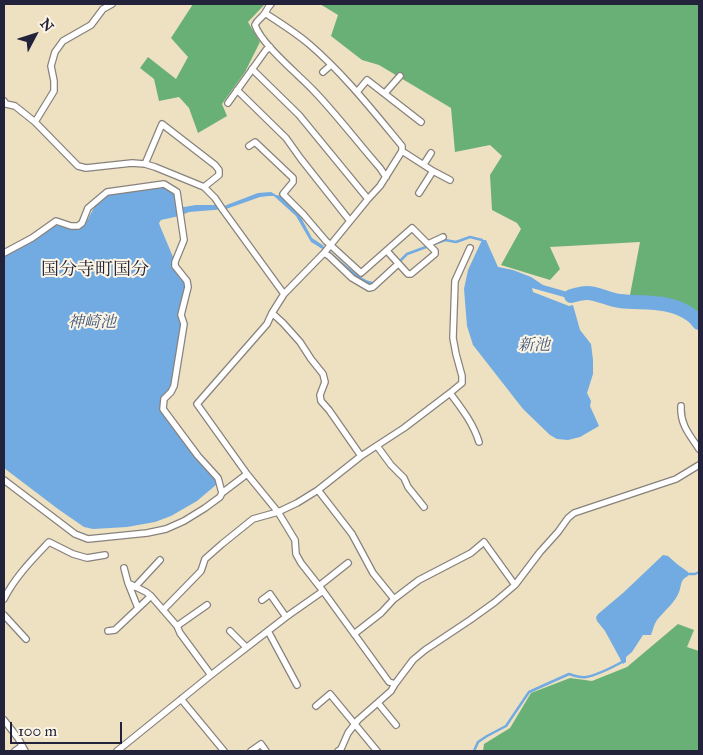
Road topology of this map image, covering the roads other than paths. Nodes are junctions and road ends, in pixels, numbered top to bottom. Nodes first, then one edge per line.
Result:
1 (112, 4) edge
2 (271, 4) edge
3 (265, 13) junction
4 (270, 47) junction
5 (331, 65) junction
6 (252, 69) junction
7 (323, 72) dead end
8 (400, 76) dead end
9 (237, 90) junction
10 (357, 92) junction
11 (385, 93) junction
12 (4, 101) edge
13 (228, 103) dead end
14 (34, 122) junction
15 (421, 122) dead end
16 (249, 146) dead end
17 (402, 151) junction
18 (431, 153) dead end
19 (145, 164) junction
20 (424, 164) junction
21 (433, 171) junction
22 (386, 177) junction
23 (450, 180) dead end
24 (204, 187) junction
25 (419, 193) dead end
26 (368, 199) junction
27 (350, 221) junction
28 (443, 237) dead end
29 (428, 244) junction
30 (470, 248) dead end
31 (326, 249) junction
32 (386, 251) junction
33 (4, 253) edge
34 (398, 264) junction
35 (284, 294) junction
36 (272, 313) junction
37 (450, 393) junction
38 (681, 406) dead end
39 (479, 442) dead end
40 (377, 446) junction
41 (699, 449) edge
42 (361, 456) junction
43 (699, 465) edge
44 (247, 474) junction
45 (4, 480) edge
46 (318, 490) junction
47 (222, 492) junction
48 (424, 507) dead end
49 (278, 512) junction
50 (105, 555) dead end
51 (160, 560) dead end
52 (348, 563) dead end
53 (124, 568) dead end
54 (128, 583) junction
55 (515, 585) junction
56 (135, 586) junction
57 (321, 588) junction
58 (151, 596) junction
59 (4, 599) edge
60 (394, 599) junction
61 (262, 600) dead end
62 (207, 605) dead end
63 (138, 608) junction
64 (163, 610) junction
65 (4, 615) edge
66 (286, 617) junction
67 (177, 626) junction
68 (108, 631) dead end
69 (230, 631) dead end
70 (268, 631) junction
71 (354, 634) junction
72 (26, 639) dead end
73 (246, 647) junction
74 (211, 675) junction
75 (395, 684) junction
76 (297, 685) dead end
77 (181, 699) junction
78 (378, 703) junction
79 (316, 706) dead end
80 (4, 720) edge
81 (355, 724) junction
82 (396, 725) dead end
83 (23, 749) edge
84 (15, 751) edge
85 (117, 751) edge
86 (224, 751) edge
87 (251, 751) edge
88 (266, 751) edge
89 (338, 751) edge
90 (376, 751) edge

1 - 14 street
2 - 3 street
3 - 4 street
3 - 5 street
4 - 6 street
4 - 22 street
5 - 7 street
5 - 10 street
6 - 9 street
6 - 26 street
8 - 11 street
9 - 13 street
9 - 27 street
10 - 11 street
10 - 17 street
11 - 15 street
12 - 14 street
14 - 19 street
16 - 31 street
17 - 20 street
17 - 22 street
18 - 20 street
19 - 24 street
19 - 24 street
20 - 21 street
21 - 23 street
21 - 25 street
22 - 26 street
24 - 35 street
26 - 27 street
27 - 31 street
28 - 29 street
29 - 32 street
29 - 34 street
30 - 37 street
31 - 32 street
31 - 34 street
31 - 35 street
32 - 34 street
33 - 47 street
35 - 36 street
36 - 42 street
36 - 44 street
37 - 39 street
37 - 40 street
38 - 41 street
40 - 42 street
40 - 48 street
42 - 46 street
43 - 55 street
44 - 47 street
44 - 49 street
45 - 47 street
46 - 49 street
46 - 60 street
49 - 57 street
49 - 64 street
50 - 59 street
51 - 56 street
52 - 57 street
53 - 54 street
54 - 56 street
54 - 63 street
55 - 60 street
55 - 75 street
56 - 58 street
57 - 66 street
57 - 71 street
58 - 63 street
58 - 64 street
60 - 71 street
61 - 66 street
62 - 67 street
63 - 68 street
64 - 67 street
65 - 72 street
66 - 70 street
67 - 74 street
69 - 73 street
70 - 73 street
70 - 76 street
71 - 75 street
73 - 74 street
74 - 77 street
75 - 78 street
77 - 85 street
77 - 86 street
78 - 81 street
78 - 82 street
79 - 81 street
80 - 83 street
81 - 89 street
81 - 90 street
83 - 84 street
87 - 88 street

